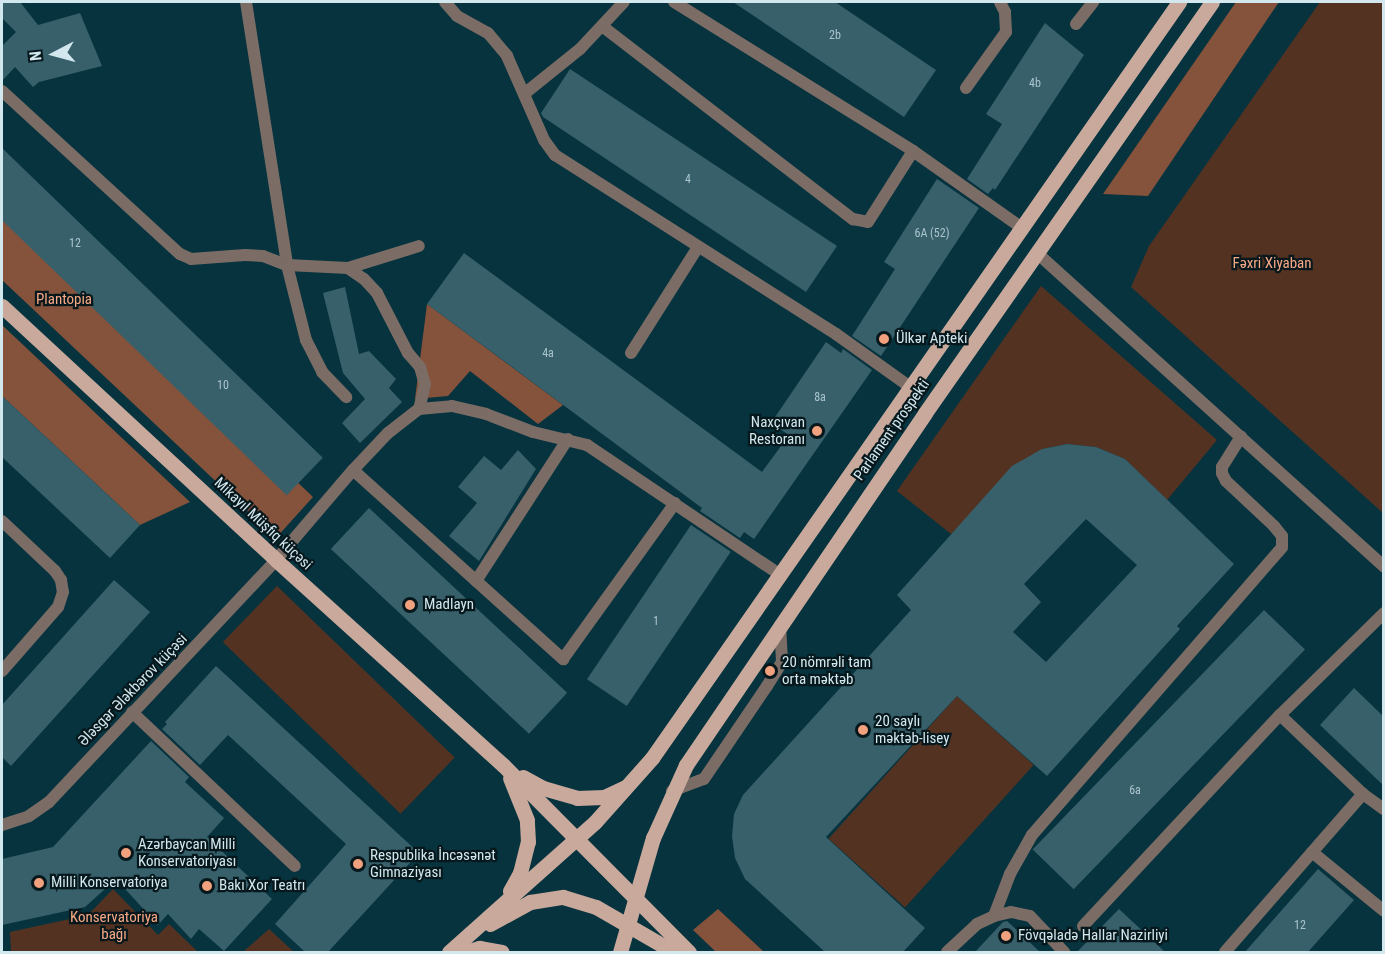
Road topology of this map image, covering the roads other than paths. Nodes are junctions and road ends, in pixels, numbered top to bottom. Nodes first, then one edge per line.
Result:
1 (246, 2) edge
2 (445, 2) edge
3 (624, 2) edge
4 (674, 2) edge
5 (1000, 2) edge
6 (1094, 2) edge
7 (1179, 2) edge
8 (1212, 2) edge
9 (1076, 24) dead end
10 (602, 26) junction
11 (966, 88) dead end
12 (2, 91) edge
13 (524, 94) junction
14 (913, 151) junction
15 (1022, 228) junction
16 (419, 246) dead end
17 (698, 247) junction
18 (1037, 252) junction
19 (287, 265) junction
20 (348, 268) junction
21 (2, 306) edge
22 (631, 353) dead end
23 (910, 387) junction
24 (346, 398) dead end
25 (419, 409) junction
26 (1241, 437) junction
27 (568, 439) junction
28 (353, 470) junction
29 (675, 503) junction
30 (2, 520) edge
31 (276, 560) junction
32 (1383, 567) edge
33 (780, 574) junction
34 (476, 581) junction
35 (1383, 614) edge
36 (780, 626) junction
37 (2, 670) edge
38 (132, 712) junction
39 (1280, 715) junction
40 (504, 765) junction
41 (632, 782) junction
42 (672, 791) junction
43 (1363, 794) junction
44 (1383, 809) edge
45 (2, 825) edge
46 (577, 838) junction
47 (1312, 852) junction
48 (295, 866) dead end
49 (634, 896) junction
50 (501, 904) junction
51 (1383, 911) edge
52 (994, 916) junction
53 (627, 923) junction
54 (1083, 926) dead end
55 (457, 950) edge
56 (502, 952) edge
57 (620, 952) edge
58 (674, 952) edge
59 (689, 952) edge
60 (947, 952) edge
61 (1064, 952) edge
62 (1225, 952) edge

1 - 19 street
2 - 13 street
3 - 10 street
4 - 14 street
5 - 11 street
6 - 9 street
7 - 15 main road, Parlament prospekti
8 - 18 main road, Parlament prospekti
10 - 13 street
10 - 14 street
12 - 19 street
13 - 17 street
14 - 15 street
15 - 23 main road, Parlament prospekti
16 - 20 street
17 - 22 street
17 - 23 street
18 - 26 street
18 - 36 main road, Parlament prospekti
19 - 20 street
19 - 24 street
20 - 25 street
21 - 31 main road, Mikayıl Müşfiq küçəsi
23 - 33 main road, Parlament prospekti
25 - 27 street
25 - 28 street, Ələsgər Ələkbərov küçəsi
26 - 32 street
26 - 52 street
27 - 29 street
27 - 34 street
28 - 31 street, Ələsgər Ələkbərov küçəsi
28 - 34 street
29 - 33 street
29 - 34 street
30 - 37 street
31 - 38 street, Ələsgər Ələkbərov küçəsi
31 - 40 main road, Mikayıl Müşfiq küçəsi
33 - 41 main road, Parlament prospekti
35 - 39 street
36 - 42 main road, Parlament prospekti
36 - 42 street
38 - 45 street, Ələsgər Ələkbərov küçəsi
38 - 48 street
39 - 43 street
39 - 54 street
40 - 41 main road
40 - 46 main road
40 - 50 main road
41 - 46 main road, Parlament prospekti
42 - 49 main road, Parlament prospekti
43 - 44 street
43 - 47 street
46 - 49 main road
46 - 50 main road, Parlament prospekti
47 - 51 street
47 - 62 street
49 - 53 main road, Parlament prospekti
49 - 59 main road
50 - 55 main road
52 - 60 street
52 - 61 street
53 - 55 main road
53 - 57 main road, Parlament prospekti
53 - 58 main road
55 - 56 main road

